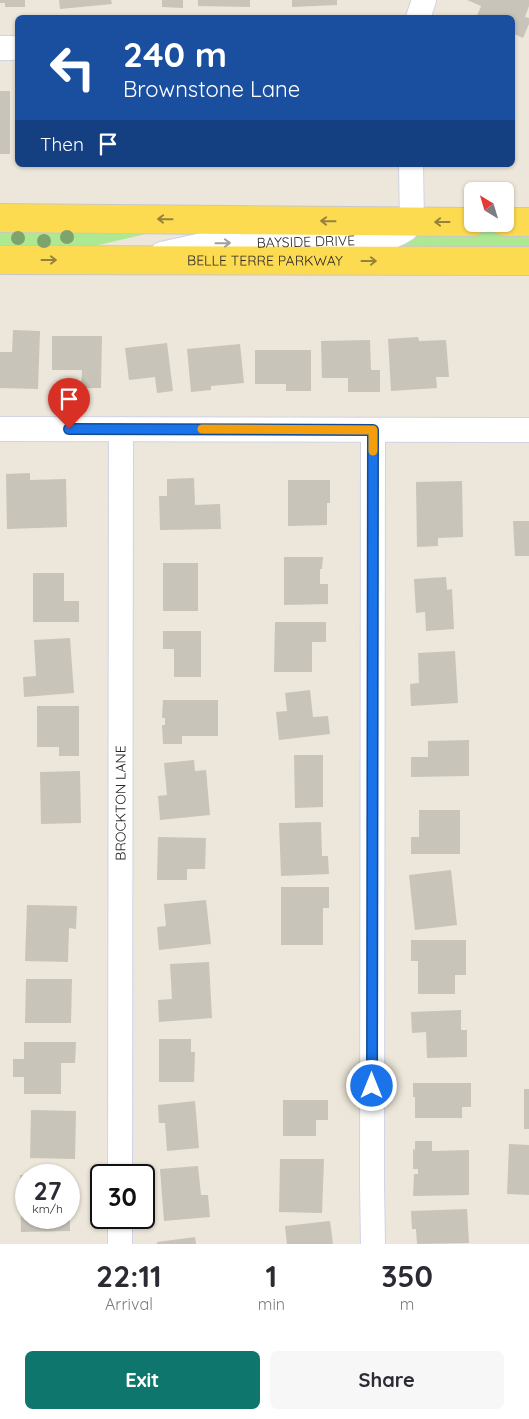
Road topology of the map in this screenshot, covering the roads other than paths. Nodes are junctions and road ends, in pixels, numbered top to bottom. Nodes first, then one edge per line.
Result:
1 (424, 0) edge
2 (419, 15) edge
3 (0, 48) edge
4 (15, 48) edge
5 (411, 167) edge
6 (0, 218) edge
7 (412, 222) junction
8 (464, 222) edge
9 (514, 222) edge
10 (529, 222) edge
11 (0, 260) edge
12 (141, 260) junction
13 (529, 261) edge
14 (0, 429) edge
15 (121, 429) junction
16 (373, 430) junction
17 (529, 430) edge
18 (120, 1164) edge
19 (120, 1229) edge
20 (120, 1244) edge
21 (373, 1244) edge

1 - 2 street
3 - 4 street
5 - 7 street
7 -> 6 main road
8 -> 7 main road
12 -> 7 street, BAYSIDE DRIVE
9 - 10 main road
11 -> 12 main road, BELLE TERRE PARKWAY
12 -> 13 main road, BELLE TERRE PARKWAY
14 - 15 street
15 - 16 street
15 - 18 street, BROCKTON LANE
16 - 17 street
16 - 21 street
19 - 20 street

